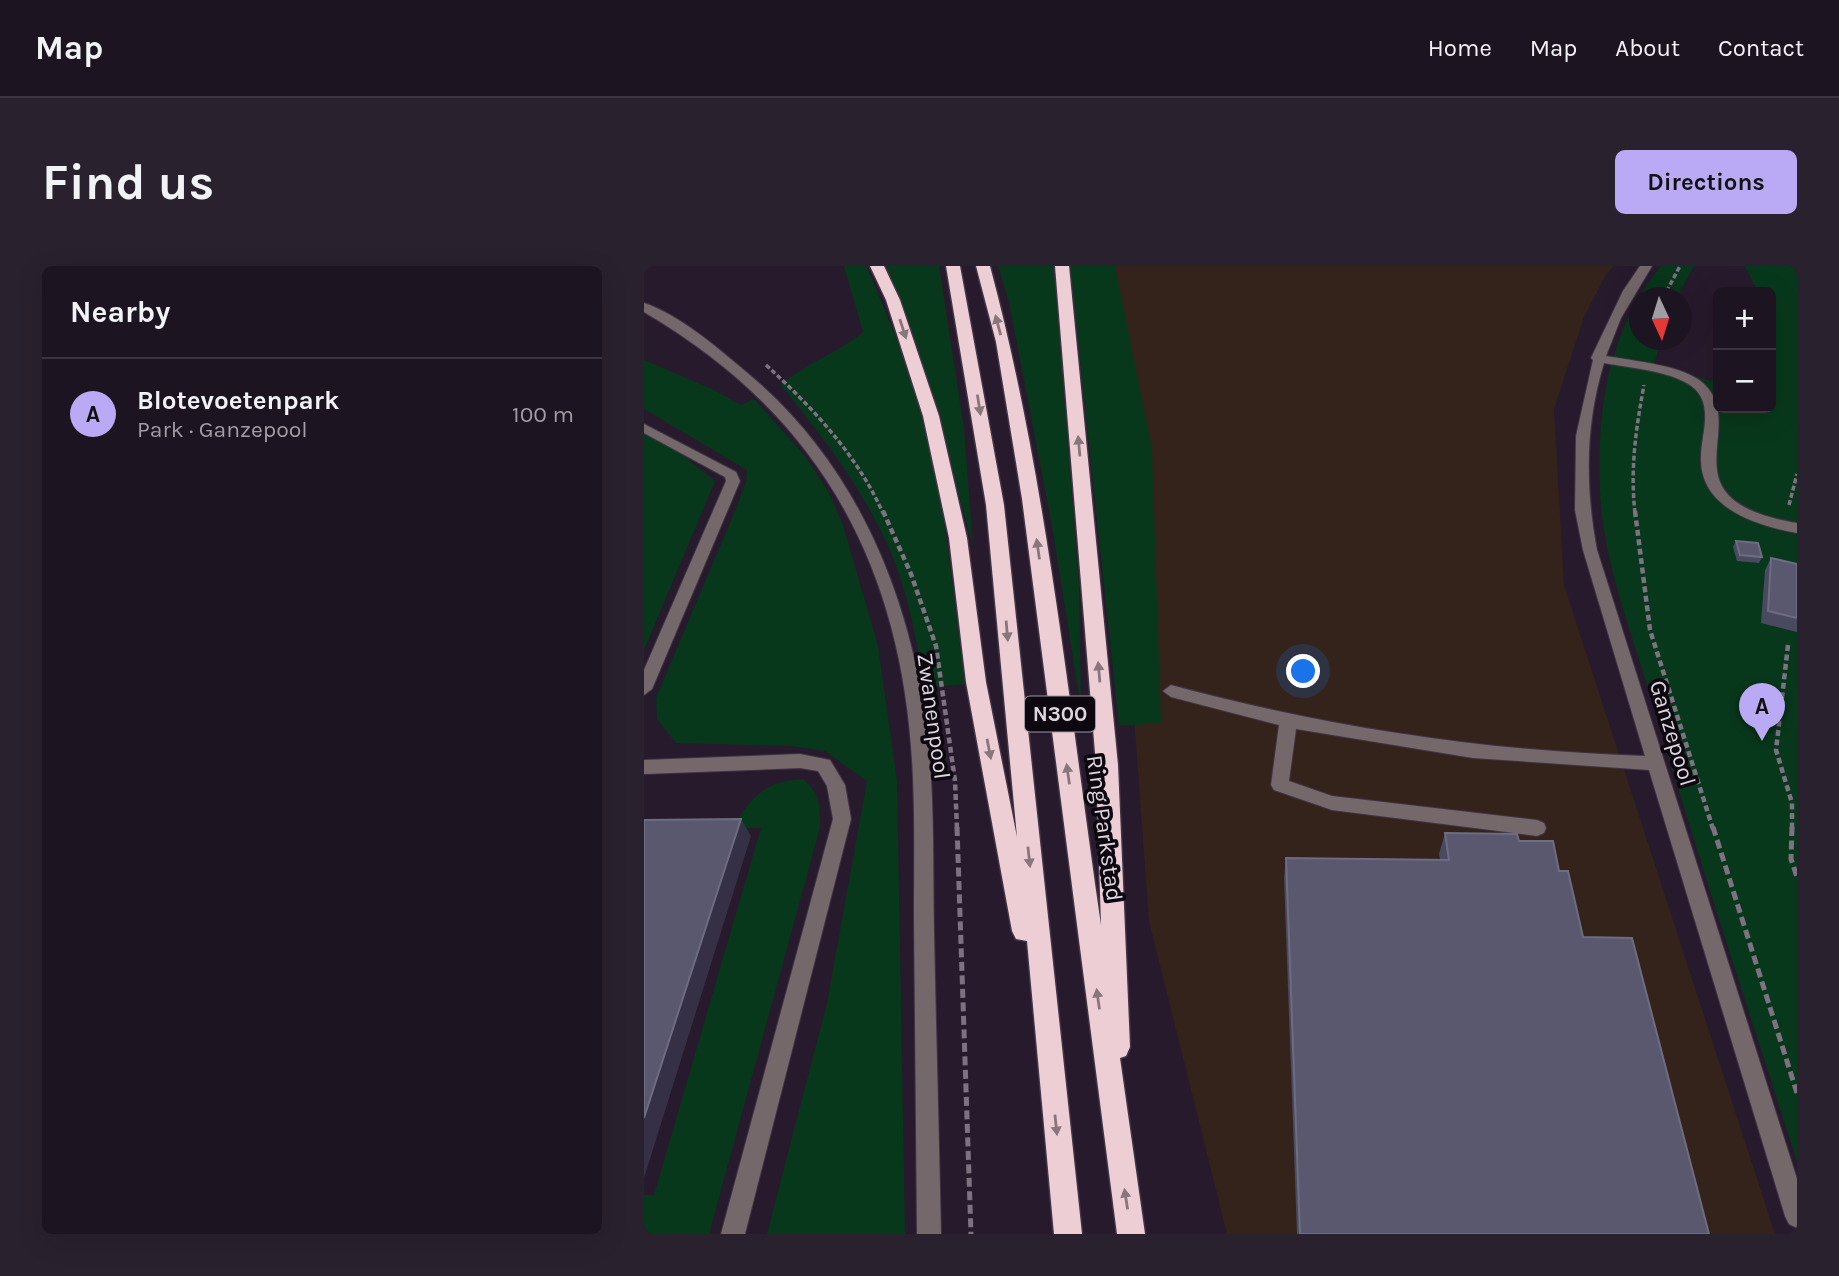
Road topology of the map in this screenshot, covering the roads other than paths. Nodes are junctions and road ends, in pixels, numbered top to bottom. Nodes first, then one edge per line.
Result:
1 (877, 266) edge
2 (953, 266) edge
3 (983, 266) edge
4 (1062, 266) edge
5 (1646, 266) edge
6 (644, 307) edge
7 (1597, 358) junction
8 (644, 428) edge
9 (1790, 527) edge
10 (644, 689) edge
11 (1171, 691) dead end
12 (1288, 722) junction
13 (1657, 763) junction
14 (644, 767) edge
15 (1537, 828) dead end
16 (1049, 1057) junction
17 (1121, 1164) junction
18 (1797, 1216) edge
19 (733, 1234) edge
20 (929, 1234) edge
21 (1068, 1234) edge
22 (1131, 1234) edge

1 -> 16 highway, N300
2 -> 16 highway, N300
17 -> 3 highway, Ring Parkstad / N300
17 -> 4 highway, N300
5 - 7 street, Ganzepool
6 - 20 street, Zwanenpool
7 - 9 street
7 - 13 street, Ganzepool
8 - 10 street
11 - 12 street
12 - 13 street
12 - 15 street
13 - 18 street, Ganzepool
14 - 19 street
16 -> 21 highway, N300
22 -> 17 highway, Ring Parkstad / N300

